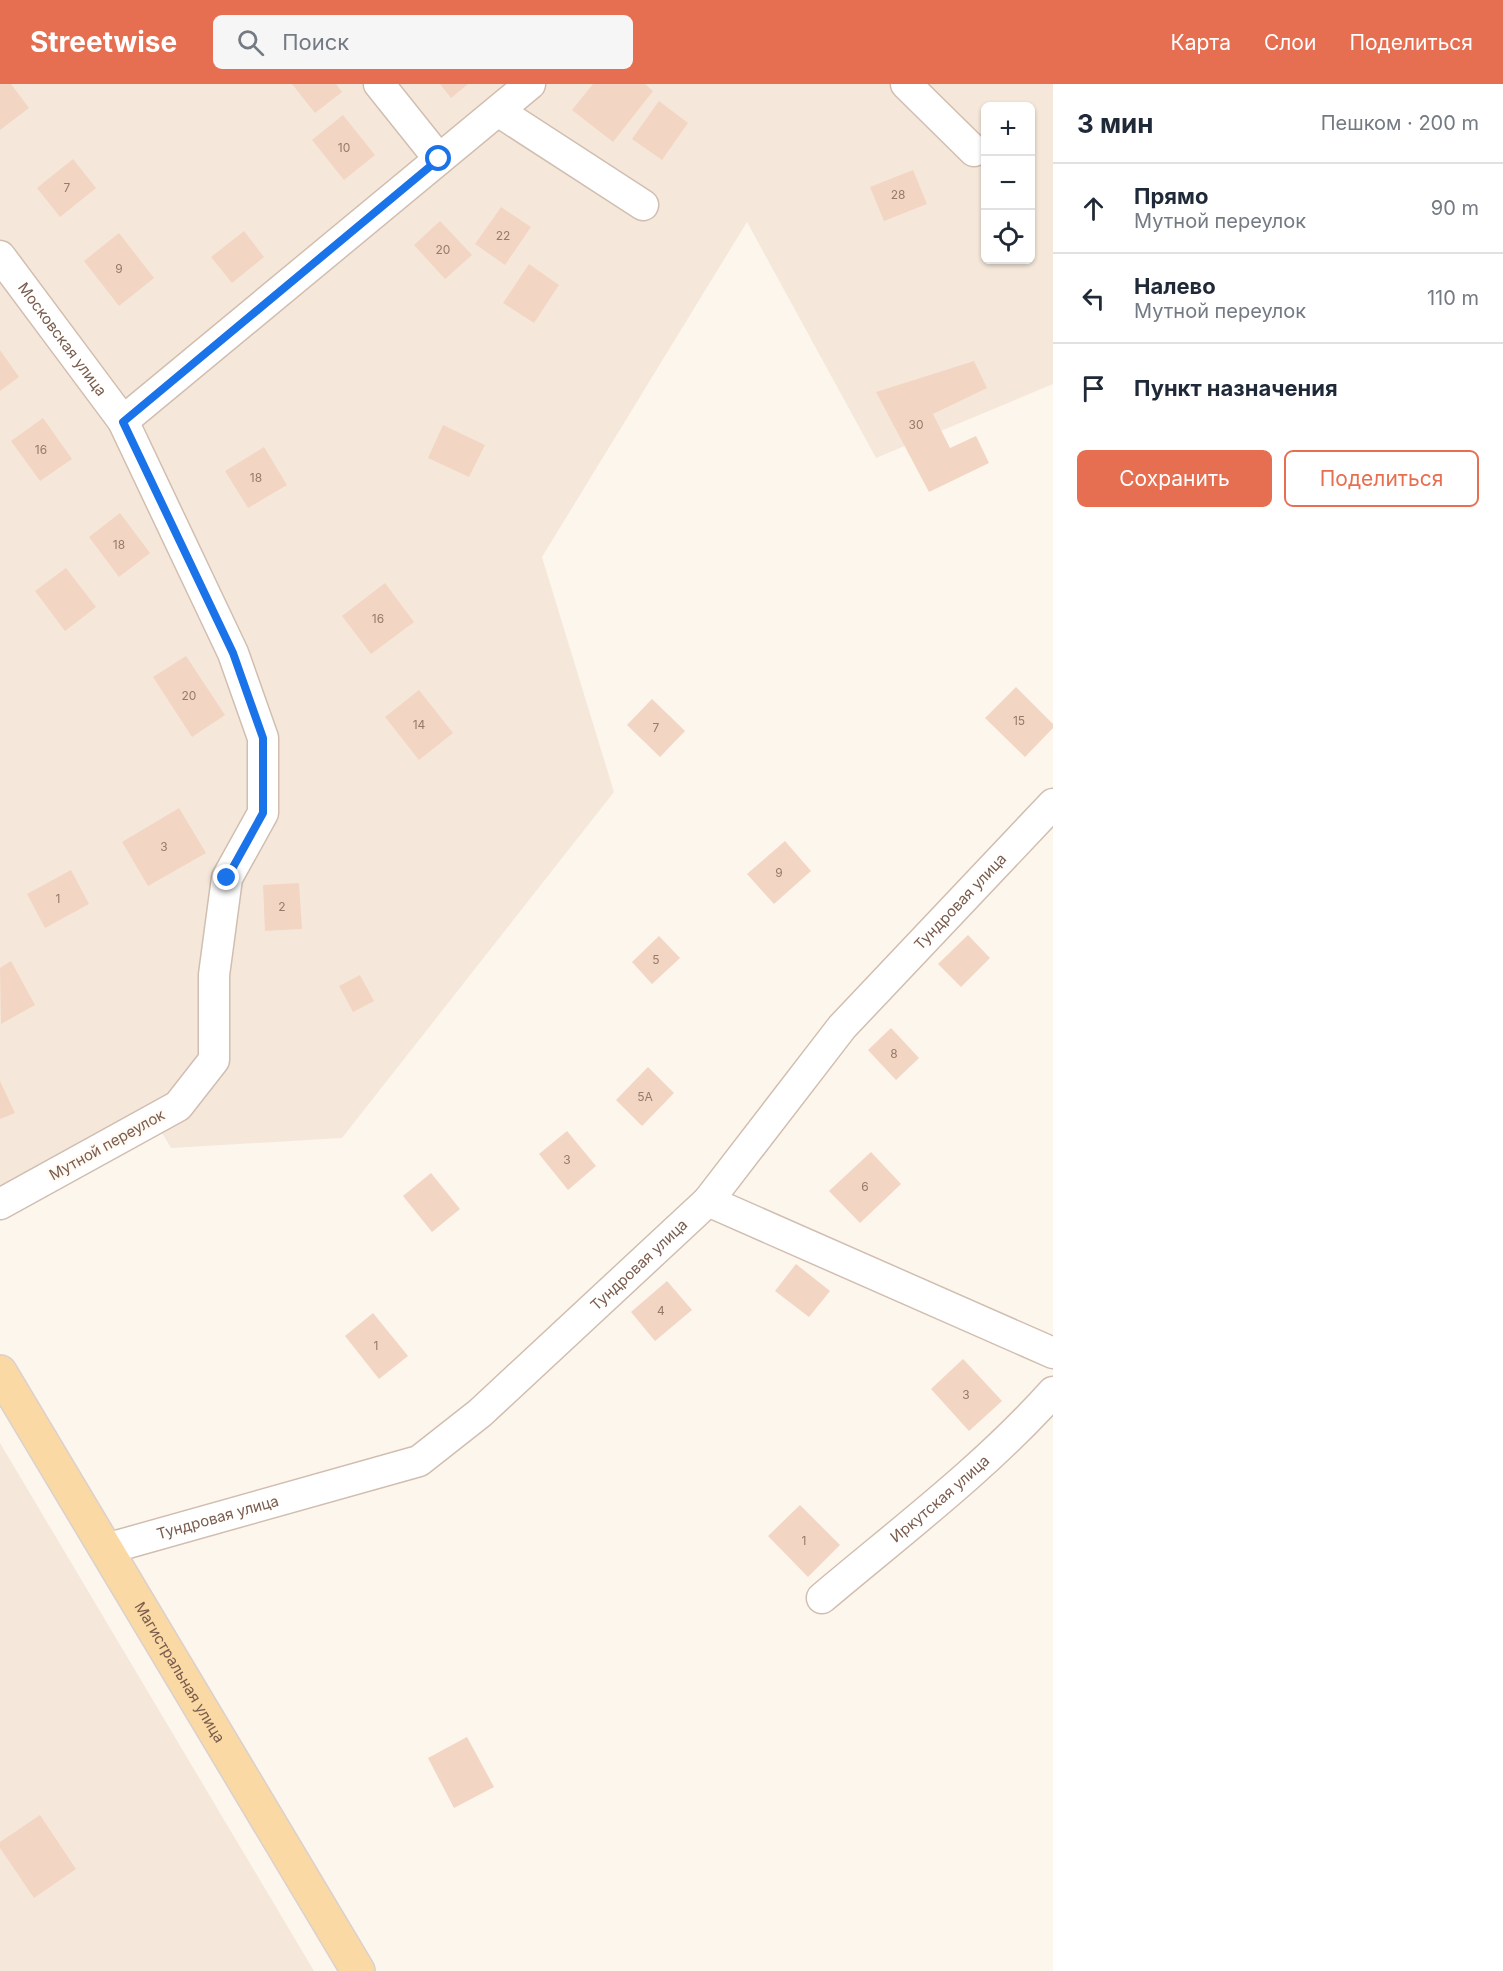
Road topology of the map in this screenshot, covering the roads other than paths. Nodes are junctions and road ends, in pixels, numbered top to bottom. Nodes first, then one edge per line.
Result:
1 (379, 84) edge
2 (531, 84) edge
3 (906, 84) edge
4 (498, 111) junction
5 (974, 151) dead end
6 (439, 159) junction
7 (643, 205) dead end
8 (0, 256) edge
9 (123, 422) junction
10 (1053, 804) edge
11 (708, 1201) junction
12 (0, 1204) edge
13 (1053, 1353) edge
14 (0, 1372) edge
15 (1053, 1392) edge
16 (106, 1549) junction
17 (822, 1598) dead end
18 (358, 1971) edge

1 - 6 street
2 - 4 street
3 - 5 street
4 - 6 street
4 - 7 street
6 - 9 street
8 - 9 street, Московская улица
9 - 12 street, Мутной переулок
10 - 11 street, Тундровая улица
11 - 13 street
11 - 16 street, Тундровая улица
14 - 16 main road, Магистральная улица
15 - 17 street, Иркутская улица
16 - 18 main road, Магистральная улица

